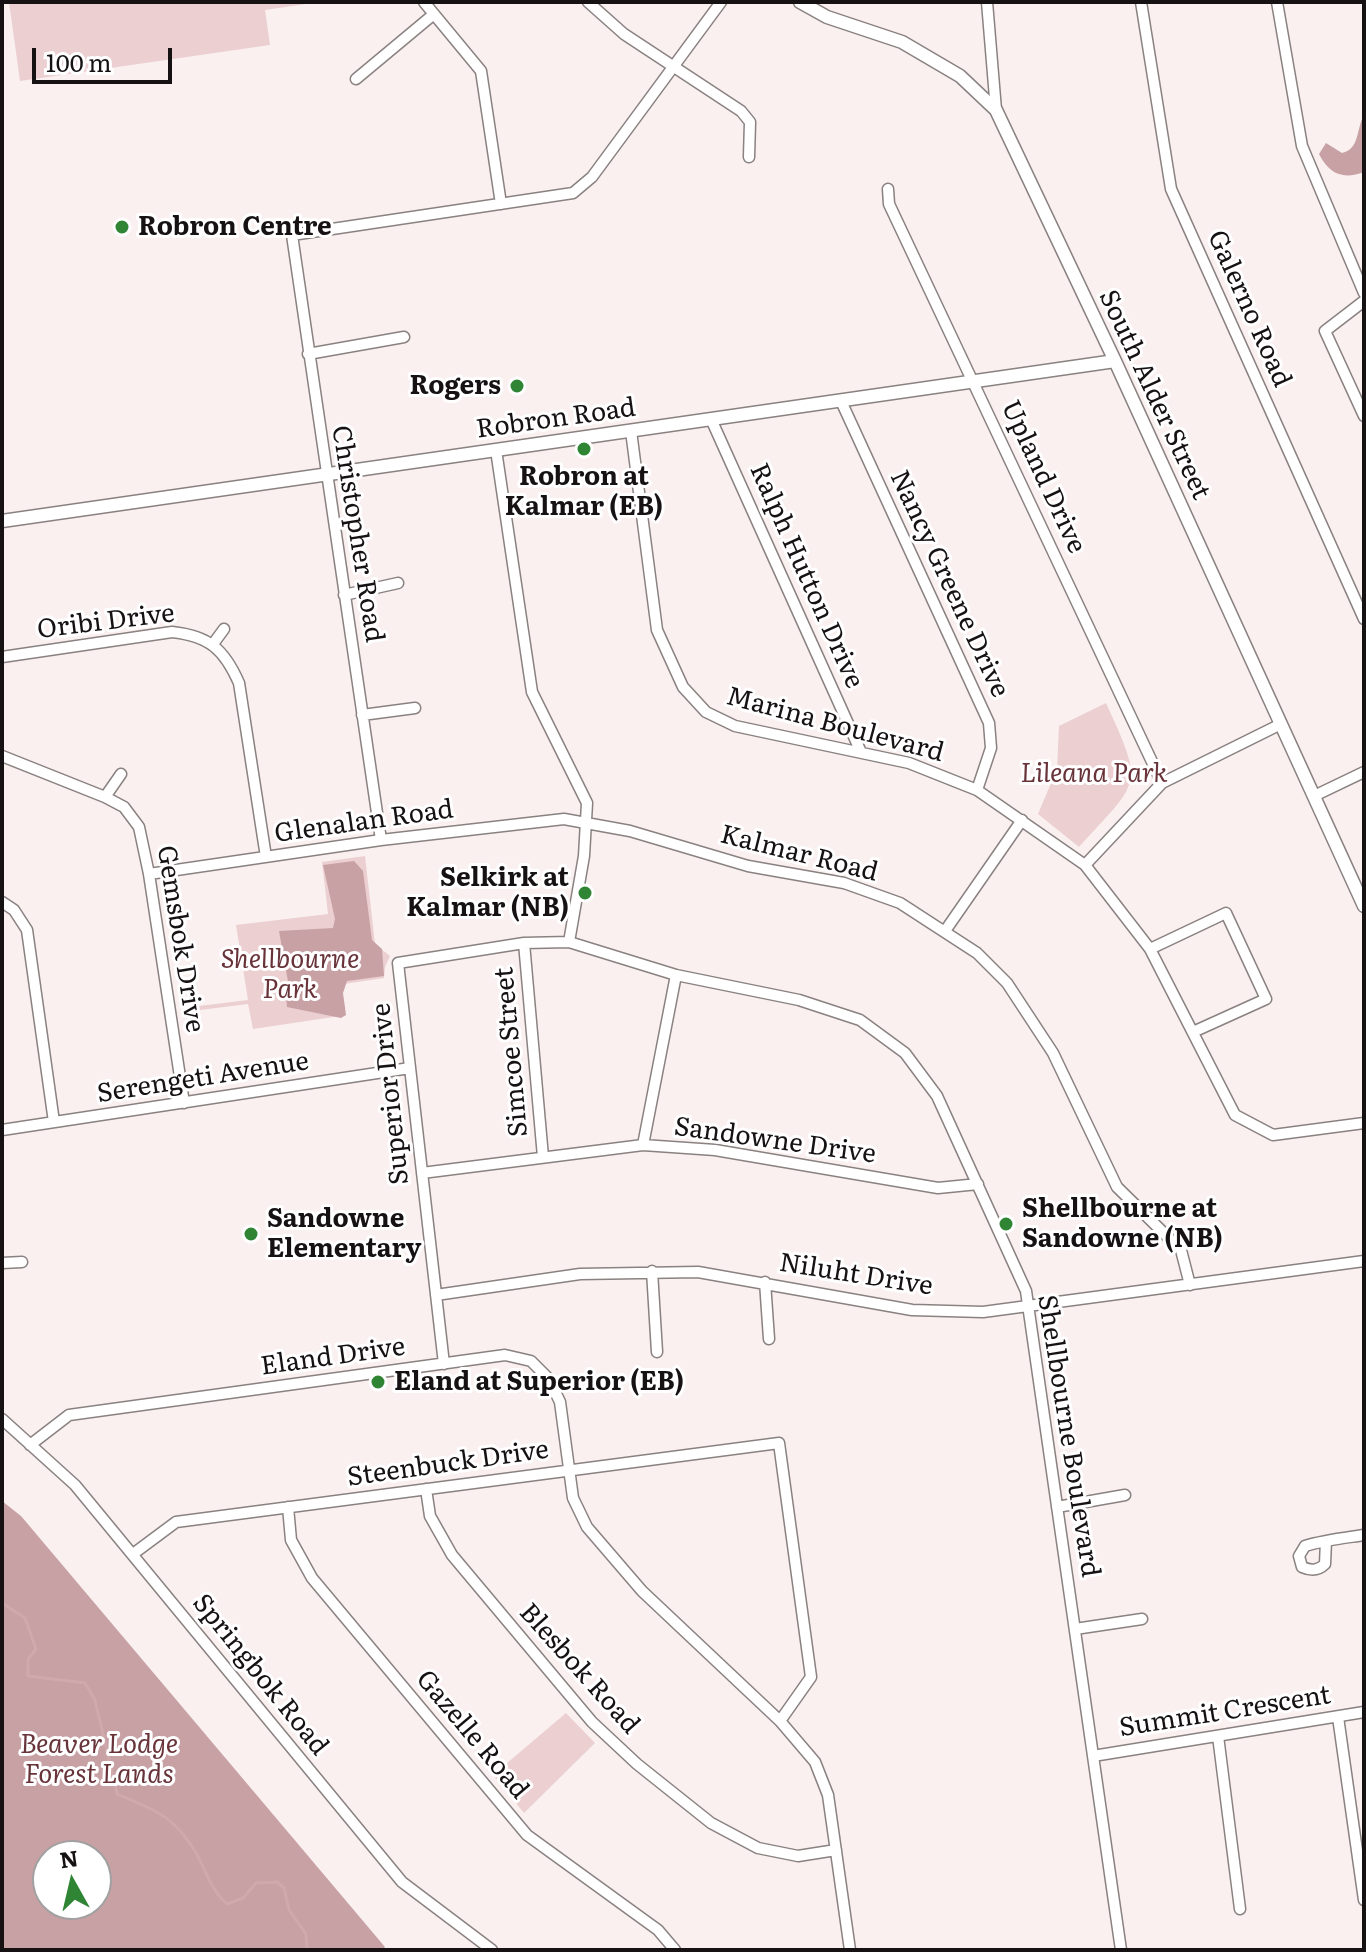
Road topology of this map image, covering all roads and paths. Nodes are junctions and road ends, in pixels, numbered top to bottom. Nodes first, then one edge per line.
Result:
1 (424, 2) edge
2 (588, 2) edge
3 (721, 2) edge
4 (800, 2) edge
5 (987, 2) edge
6 (1141, 2) edge
7 (1277, 2) edge
8 (434, 14) junction
9 (673, 68) junction
10 (356, 79) dead end
11 (996, 110) junction
12 (749, 157) dead end
13 (888, 189) dead end
14 (501, 204) junction
15 (1364, 293) edge
16 (1364, 301) edge
17 (404, 337) dead end
18 (308, 354) junction
19 (1115, 361) junction
20 (974, 381) junction
21 (841, 401) junction
22 (1364, 416) edge
23 (711, 419) junction
24 (631, 431) junction
25 (496, 450) junction
26 (326, 475) junction
27 (2, 521) edge
28 (398, 583) dead end
29 (344, 595) junction
30 (1364, 619) edge
31 (224, 629) dead end
32 (213, 644) junction
33 (2, 657) edge
34 (415, 708) dead end
35 (362, 715) junction
36 (1281, 724) junction
37 (860, 750) junction
38 (2, 756) edge
39 (1364, 772) edge
40 (121, 774) dead end
41 (1162, 783) junction
42 (977, 790) junction
43 (1314, 796) junction
44 (105, 797) junction
45 (1022, 820) junction
46 (586, 823) junction
47 (381, 840) junction
48 (266, 857) junction
49 (1085, 865) junction
50 (149, 874) junction
51 (2, 902) edge
52 (1364, 906) edge
53 (945, 931) junction
54 (569, 942) junction
55 (524, 943) junction
56 (1150, 949) junction
57 (398, 963) joint
58 (676, 975) junction
59 (1193, 1032) junction
60 (410, 1068) junction
61 (184, 1103) junction
62 (54, 1122) junction
63 (1364, 1123) edge
64 (2, 1130) edge
65 (643, 1145) junction
66 (543, 1157) junction
67 (422, 1173) junction
68 (978, 1184) junction
69 (1364, 1261) edge
70 (22, 1262) dead end
71 (2, 1263) edge
72 (652, 1271) junction
73 (765, 1282) junction
74 (1190, 1285) junction
75 (436, 1295) junction
76 (1028, 1306) junction
77 (769, 1339) dead end
78 (657, 1352) dead end
79 (444, 1364) junction
80 (2, 1419) edge
81 (30, 1445) junction
82 (568, 1470) junction
83 (426, 1489) junction
84 (1125, 1495) dead end
85 (288, 1507) junction
86 (1057, 1507) junction
87 (1364, 1535) edge
88 (1326, 1541) dead end
89 (133, 1554) junction
90 (1142, 1619) dead end
91 (1075, 1629) junction
92 (1364, 1712) edge
93 (1338, 1717) junction
94 (780, 1721) junction
95 (1218, 1736) junction
96 (1093, 1756) junction
97 (1360, 1842) edge
98 (836, 1850) junction
99 (1364, 1900) edge
100 (1240, 1909) dead end
101 (492, 1950) edge
102 (675, 1950) edge
103 (850, 1950) edge
104 (1121, 1950) edge

1 - 8 street
2 - 9 street
3 - 9 street
4 - 11 street, South Alder Street
5 - 11 street
6 - 30 street, Galerno Road
7 - 15 street
8 - 10 street
8 - 14 street
9 - 12 street
9 - 14 street
11 - 19 street, South Alder Street
13 - 20 street, Upland Drive
14 - 18 street, Christopher Road
16 - 22 street
17 - 18 street
18 - 26 street, Christopher Road
19 - 20 street, Robron Road
19 - 36 street, South Alder Street
20 - 21 street, Robron Road
20 - 41 street, Upland Drive
21 - 23 street, Robron Road
21 - 42 street, Nancy Greene Drive
23 - 24 street, Robron Road
23 - 37 street, Ralph Hutton Drive
24 - 25 street, Robron Road
24 - 37 street, Marina Boulevard
25 - 26 street, Robron Road
25 - 46 street
26 - 27 street, Robron Road
26 - 29 street, Christopher Road
28 - 29 street
29 - 35 street, Christopher Road
31 - 32 street
32 - 33 street, Oribi Drive
32 - 48 street
34 - 35 street
35 - 47 street, Christopher Road
36 - 41 street
36 - 43 street, South Alder Street
37 - 42 street, Marina Boulevard
38 - 44 street, Gemsbok Drive
39 - 43 street
40 - 44 street
41 - 49 street
42 - 45 street, Marina Boulevard
43 - 52 street, South Alder Street
44 - 50 street, Gemsbok Drive
45 - 49 street, Marina Boulevard
45 - 53 street
46 - 47 street, Glenalan Road
46 - 53 street, Kalmar Road
46 - 54 street
47 - 48 street, Glenalan Road
48 - 50 street, Glenalan Road
49 - 56 street, Marina Boulevard
50 - 61 street, Gemsbok Drive
51 - 62 street
53 - 74 street, Kalmar Road
54 - 55 street, Shellbourne Boulevard
54 - 58 street, Shellbourne Boulevard
55 - 57 street, Shellbourne Boulevard
55 - 66 street, Simcoe Street
56 - 59 street, Marina Boulevard
56 - 59 street
57 - 60 street, Superior Drive
58 - 65 street
58 - 68 street, Shellbourne Boulevard
59 - 63 street, Marina Boulevard
60 - 61 street, Serengeti Avenue
60 - 67 street, Superior Drive
61 - 62 street, Serengeti Avenue
62 - 64 street, Serengeti Avenue
65 - 66 street, Sandowne Drive
65 - 68 street, Sandowne Drive
66 - 67 street, Sandowne Drive
67 - 75 street, Superior Drive
68 - 76 street, Shellbourne Boulevard
69 - 74 street, Niluht Drive
70 - 71 street
72 - 73 street, Niluht Drive
72 - 75 street, Niluht Drive
72 - 78 street
73 - 76 street, Niluht Drive
73 - 77 street
74 - 76 street, Niluht Drive
75 - 79 street, Superior Drive
76 - 86 street, Shellbourne Boulevard
79 - 81 street, Eland Drive
79 - 82 street, Eland Drive
80 - 81 street, Springbok Road
81 - 89 street, Springbok Road
82 - 83 street, Steenbuck Drive
82 - 94 street, Eland Drive
82 - 94 street, Steenbuck Drive
83 - 85 street, Steenbuck Drive
83 - 98 street, Blesbok Road
84 - 86 street
85 - 89 street, Steenbuck Drive
85 - 102 street, Gazelle Road
86 - 91 street, Shellbourne Boulevard
87 - 88 street
89 - 101 street, Springbok Road
90 - 91 street
91 - 96 street, Shellbourne Boulevard
92 - 93 street, Summit Crescent
93 - 95 street, Summit Crescent
93 - 97 street
94 - 98 street
95 - 96 street, Summit Crescent
95 - 100 street
96 - 104 street, Shellbourne Boulevard
97 - 99 street
98 - 103 street

